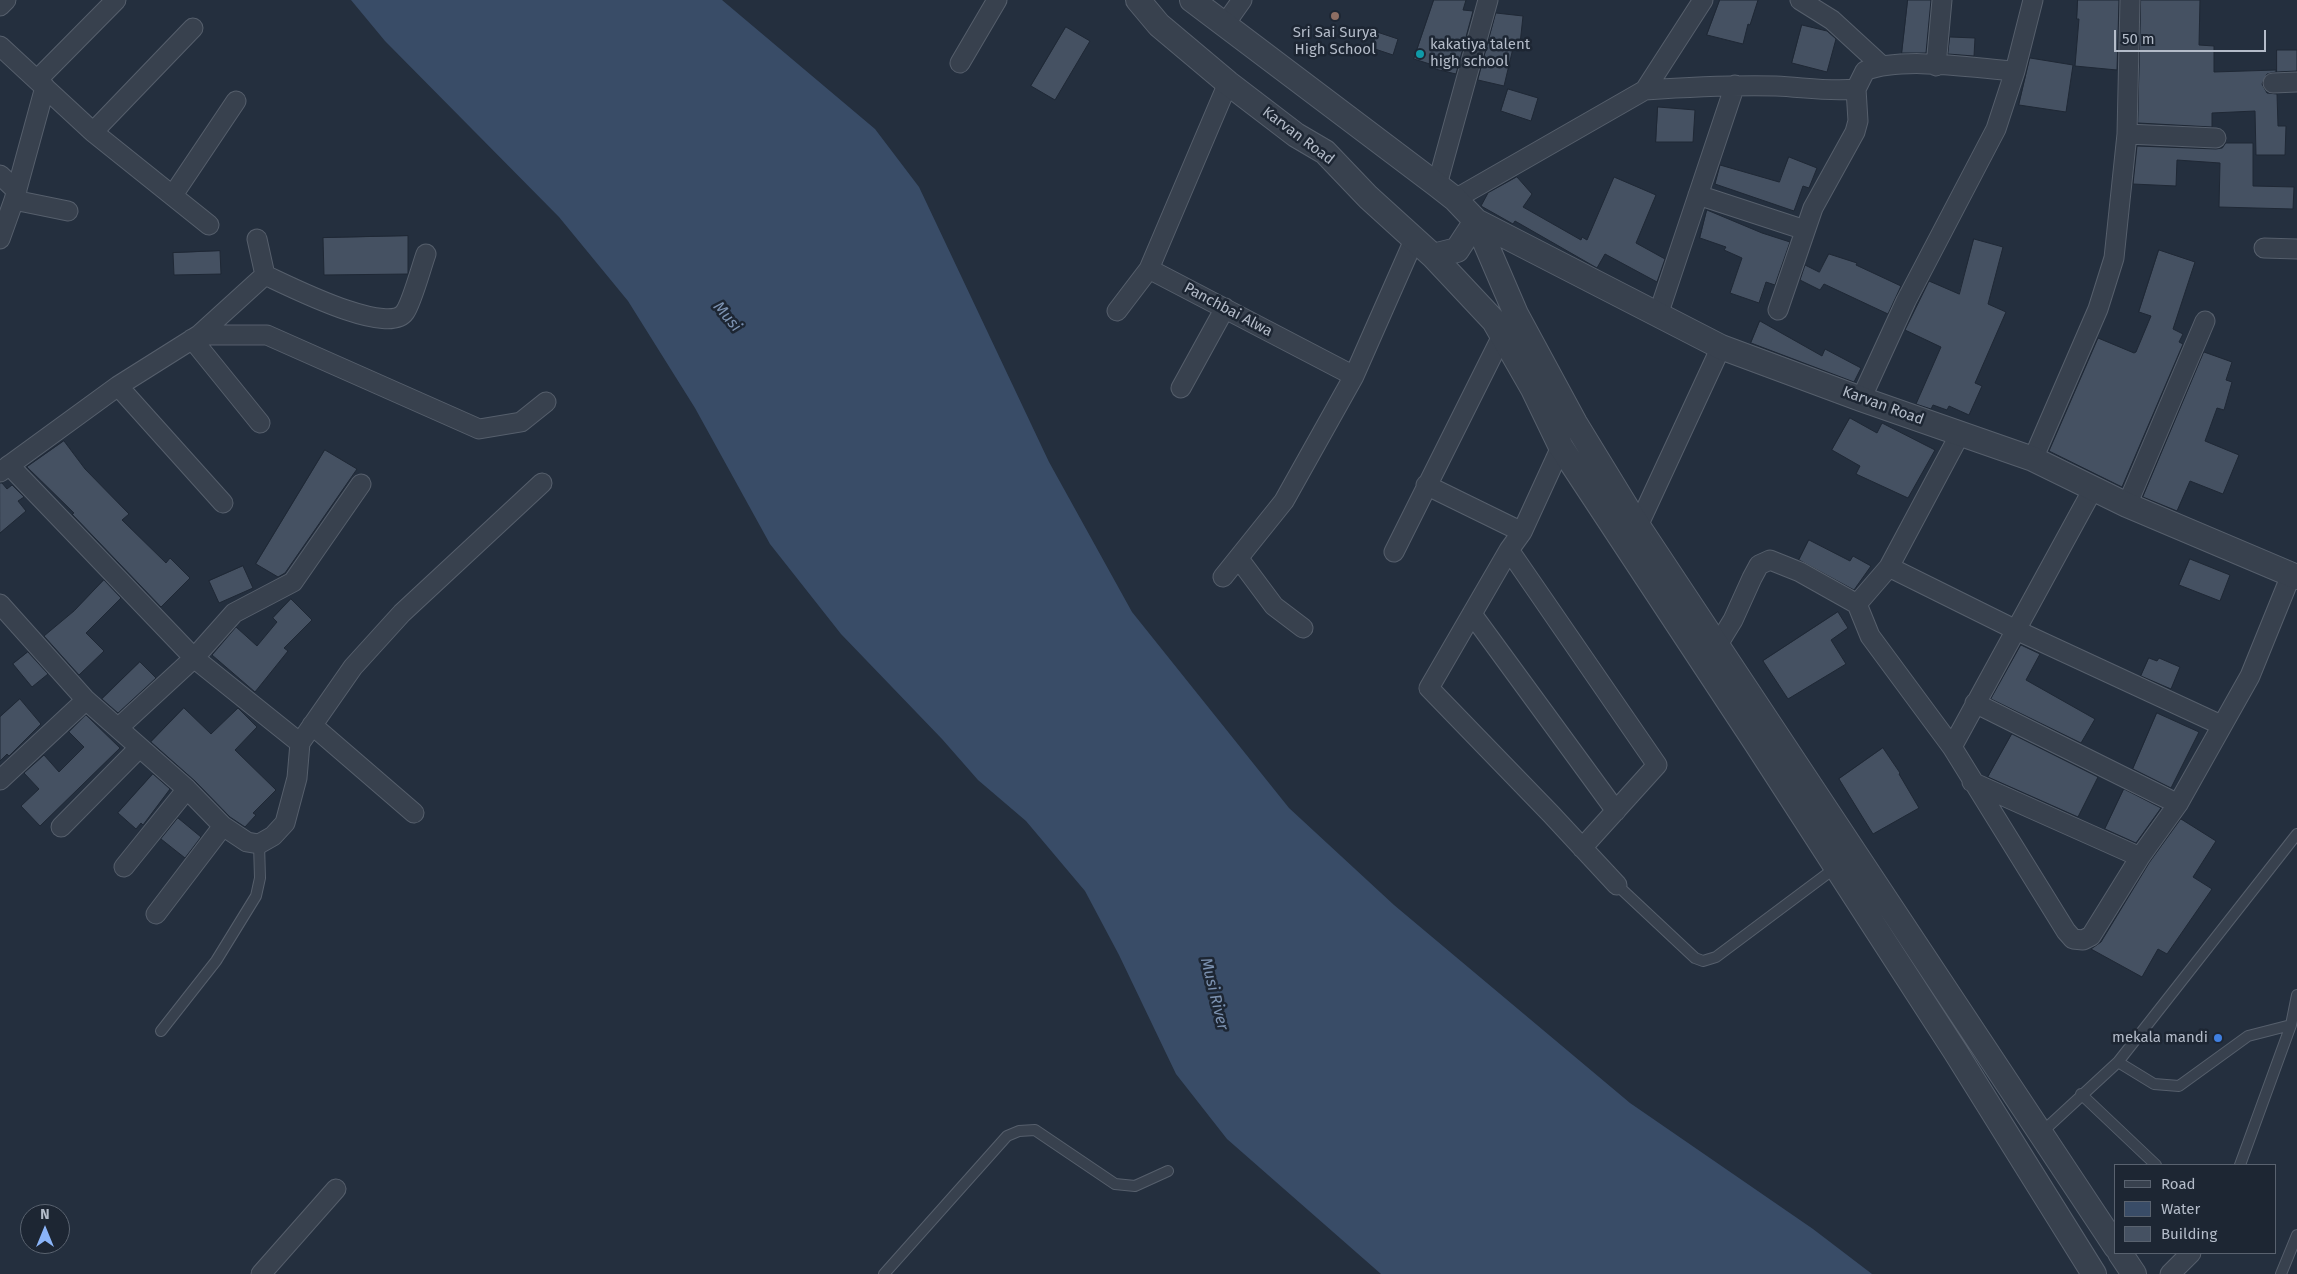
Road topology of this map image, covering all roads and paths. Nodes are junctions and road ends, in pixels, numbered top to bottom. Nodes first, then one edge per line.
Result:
1 (6, 0) edge
2 (116, 0) edge
3 (997, 0) edge
4 (1138, 0) edge
5 (1192, 0) edge
6 (1242, 0) edge
7 (1488, 0) edge
8 (1703, 0) edge
9 (1800, 0) edge
10 (1942, 0) edge
11 (2033, 0) edge
12 (2130, 0) edge
13 (0, 6) edge
14 (1225, 24) junction
15 (193, 28) dead end
16 (0, 46) edge
17 (960, 62) dead end
18 (1880, 65) junction
19 (1936, 66) junction
20 (2016, 71) junction
21 (2297, 82) edge
22 (41, 83) junction
23 (1228, 83) junction
24 (2272, 83) dead end
25 (1735, 85) junction
26 (1856, 89) junction
27 (1645, 90) junction
28 (236, 100) dead end
29 (93, 132) junction
30 (2127, 134) junction
31 (2216, 138) dead end
32 (0, 175) edge
33 (1446, 192) junction
34 (173, 195) junction
35 (1698, 195) junction
36 (16, 196) junction
37 (68, 212) dead end
38 (1476, 221) junction
39 (209, 225) dead end
40 (1805, 230) junction
41 (0, 239) edge
42 (257, 239) dead end
43 (1414, 240) junction
44 (2264, 248) dead end
45 (2297, 249) edge
46 (426, 254) dead end
47 (1433, 256) junction
48 (1150, 269) junction
49 (265, 275) junction
50 (1225, 308) junction
51 (1778, 310) dead end
52 (1117, 311) dead end
53 (1658, 315) junction
54 (2205, 321) dead end
55 (1502, 336) junction
56 (195, 337) junction
57 (1721, 347) junction
58 (1354, 376) junction
59 (118, 386) junction
60 (1181, 388) dead end
61 (1861, 399) junction
62 (546, 402) dead end
63 (260, 423) dead end
64 (1960, 434) junction
65 (1561, 447) junction
66 (2033, 459) junction
67 (5, 468) edge
68 (542, 482) dead end
69 (361, 484) dead end
70 (1426, 485) junction
71 (2093, 489) junction
72 (223, 503) dead end
73 (2127, 505) junction
74 (1638, 526) junction
75 (1522, 532) junction
76 (1509, 550) junction
77 (1394, 552) dead end
78 (1239, 558) junction
79 (1889, 567) junction
80 (2294, 576) edge
81 (1223, 577) dead end
82 (0, 604) edge
83 (1857, 604) junction
84 (1472, 614) junction
85 (1304, 628) dead end
86 (2016, 630) junction
87 (1718, 646) junction
88 (194, 658) junction
89 (86, 700) junction
90 (1975, 704) junction
91 (312, 725) junction
92 (2221, 725) junction
93 (118, 728) junction
94 (300, 743) junction
95 (1952, 747) junction
96 (139, 748) junction
97 (0, 780) edge
98 (1972, 782) junction
99 (187, 789) junction
100 (2178, 804) junction
101 (1616, 811) junction
102 (414, 813) dead end
103 (61, 826) dead end
104 (223, 826) junction
105 (2297, 834) edge
106 (259, 844) junction
107 (1582, 848) junction
108 (2140, 857) junction
109 (124, 866) dead end
110 (1835, 868) junction
111 (1617, 885) joint
112 (156, 914) dead end
113 (2297, 995) edge
114 (2293, 1022) edge
115 (161, 1031) dead end
116 (2118, 1062) junction
117 (2081, 1094) junction
118 (2040, 1134) junction
119 (2155, 1164) edge
120 (2240, 1164) edge
121 (1168, 1170) dead end
122 (336, 1189) dead end
123 (2297, 1235) edge
124 (2114, 1243) edge
125 (2121, 1254) edge
126 (2190, 1254) edge
127 (261, 1274) edge
128 (884, 1274) edge
129 (2094, 1274) edge
130 (2134, 1274) edge
131 (2170, 1274) edge
132 (2281, 1274) edge

1 - 13 street
2 - 22 street
3 - 17 street
4 - 23 street, Karvan Road
5 - 14 street, Karvan Road
6 - 14 street
7 - 33 street
8 - 27 street
9 - 18 street
10 - 19 street
11 - 20 street
12 - 30 street
14 - 33 street, Karvan Road
15 - 29 street
16 - 22 street
18 - 19 street
18 - 26 street
19 - 20 street
20 - 61 street
21 - 24 street
22 - 29 street
22 - 36 street
23 - 43 street, Karvan Road
23 - 48 street
25 - 26 street
25 - 27 street
25 - 35 street
26 - 40 street
27 - 33 street
28 - 34 street
29 - 34 street
30 - 31 street
30 - 66 street
32 - 36 street
33 - 38 street, Karvan Road
34 - 39 street
35 - 40 street
35 - 53 street
36 - 37 street
36 - 41 street
38 - 47 street
38 - 53 street, Karvan Road
38 - 74 street
40 - 51 street
42 - 49 street
43 - 47 street, Karvan Road
43 - 58 street
44 - 45 street
46 - 49 street
47 - 55 street, Karvan Road
48 - 50 street, Panchbai Alwa
48 - 52 street
49 - 56 street
50 - 58 street, Panchbai Alwa
50 - 60 street
53 - 57 street, Karvan Road
54 - 73 street
55 - 65 street, Karvan Road
55 - 70 street
56 - 59 street
56 - 62 street
56 - 63 street
57 - 61 street, Karvan Road
57 - 74 street
58 - 78 street
59 - 67 street
59 - 72 street
61 - 64 street, Karvan Road
64 - 66 street, Karvan Road
64 - 79 street
65 - 75 street
65 - 110 street, Karvan Road
66 - 71 street, Karvan Road
67 - 88 street
68 - 91 street
69 - 88 street
70 - 75 street
70 - 77 street
71 - 73 street, Karvan Road
71 - 86 street
73 - 80 street, Karvan Road
74 - 87 street
75 - 76 street
76 - 84 street
76 - 101 street
78 - 81 street
78 - 85 street
79 - 83 street
79 - 86 street
80 - 92 street
82 - 89 street
83 - 87 street
83 - 95 street
84 - 101 street
84 - 107 street
86 - 90 street
86 - 92 street
87 - 118 street
88 - 93 street
88 - 94 street
89 - 93 street
89 - 97 street
90 - 95 street
90 - 100 street
91 - 94 street
91 - 102 street
92 - 100 street
93 - 96 street
94 - 106 street
95 - 98 street
96 - 99 street
96 - 103 street
98 - 108 street
98 - 108 street
99 - 104 street
99 - 109 street
100 - 108 street
101 - 107 street
104 - 106 street
104 - 112 street
105 - 116 lane
106 - 115 lane
107 - 111 street
110 - 111 lane
110 - 129 street, Karvan Road
113 - 114 lane
114 - 116 lane
114 - 120 lane
116 - 117 lane
117 - 118 lane
117 - 119 lane
118 - 124 street
121 - 128 lane
122 - 127 street
123 - 132 lane
125 - 130 street
126 - 131 street

